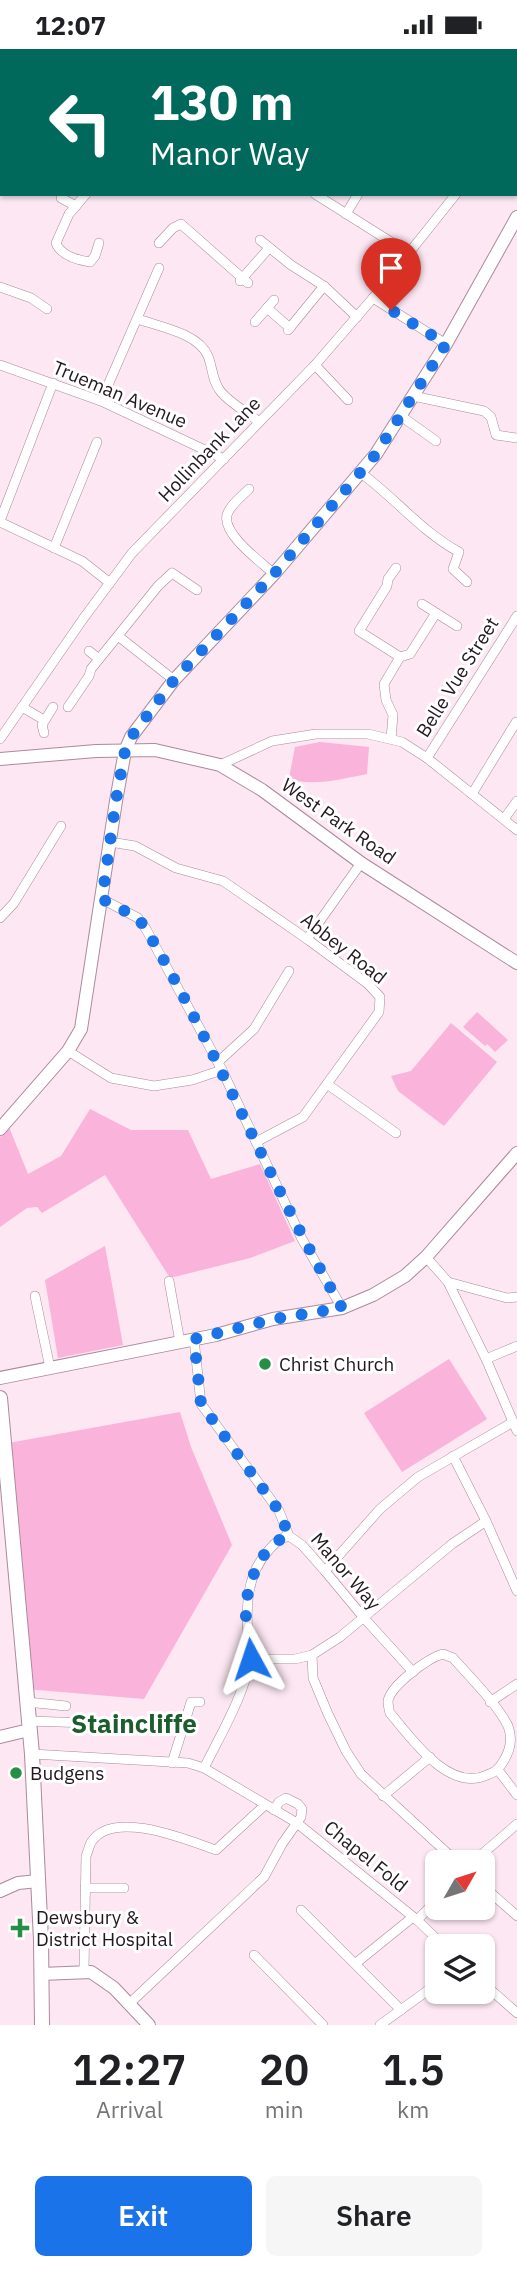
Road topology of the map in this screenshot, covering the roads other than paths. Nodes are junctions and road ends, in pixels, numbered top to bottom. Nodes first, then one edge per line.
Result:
1 (84, 196) edge
2 (317, 196) edge
3 (357, 196) edge
4 (454, 196) edge
5 (61, 198) dead end
6 (76, 206) junction
7 (346, 214) junction
8 (517, 217) edge
9 (260, 240) dead end
10 (99, 243) dead end
11 (159, 243) dead end
12 (269, 248) junction
13 (410, 254) junction
14 (159, 268) dead end
15 (324, 286) junction
16 (0, 287) edge
17 (373, 298) junction
18 (274, 300) dead end
19 (267, 308) junction
20 (47, 309) dead end
21 (357, 317) junction
22 (138, 319) junction
23 (255, 322) dead end
24 (446, 344) junction
25 (0, 365) edge
26 (315, 365) junction
27 (53, 383) junction
28 (413, 396) junction
29 (348, 400) dead end
30 (101, 401) junction
31 (401, 415) junction
32 (260, 422) junction
33 (517, 438) edge
34 (436, 441) dead end
35 (97, 442) dead end
36 (224, 459) junction
37 (361, 473) junction
38 (249, 489) dead end
39 (0, 522) edge
40 (54, 548) junction
41 (396, 568) dead end
42 (378, 573) dead end
43 (274, 574) junction
44 (388, 579) junction
45 (467, 582) dead end
46 (110, 583) junction
47 (197, 590) dead end
48 (422, 604) dead end
49 (436, 613) junction
50 (517, 616) edge
51 (457, 626) dead end
52 (118, 636) junction
53 (89, 650) dead end
54 (400, 657) junction
55 (99, 659) junction
56 (174, 680) junction
57 (22, 707) junction
58 (53, 707) dead end
59 (68, 707) dead end
60 (44, 720) junction
61 (516, 722) edge
62 (44, 733) dead end
63 (0, 739) edge
64 (391, 739) junction
65 (125, 751) junction
66 (427, 758) junction
67 (0, 759) edge
68 (220, 765) junction
69 (472, 794) junction
70 (517, 801) edge
71 (504, 819) junction
72 (61, 826) dead end
73 (517, 830) edge
74 (110, 842) junction
75 (361, 863) junction
76 (102, 899) junction
77 (0, 918) edge
78 (307, 939) junction
79 (517, 963) edge
80 (289, 971) dead end
81 (68, 1051) junction
82 (220, 1066) junction
83 (327, 1084) junction
84 (0, 1129) edge
85 (396, 1133) dead end
86 (256, 1142) junction
87 (517, 1153) edge
88 (426, 1257) junction
89 (169, 1281) dead end
90 (448, 1282) junction
91 (35, 1296) dead end
92 (517, 1297) edge
93 (342, 1308) junction
94 (194, 1339) junction
95 (180, 1342) junction
96 (517, 1346) edge
97 (486, 1359) junction
98 (50, 1368) junction
99 (0, 1378) edge
100 (0, 1398) edge
101 (515, 1427) edge
102 (1, 1438) edge
103 (453, 1456) junction
104 (3, 1477) edge
105 (486, 1521) junction
106 (289, 1536) junction
107 (325, 1571) junction
108 (517, 1591) edge
109 (363, 1618) junction
110 (312, 1655) junction
111 (251, 1659) junction
112 (413, 1672) junction
113 (517, 1683) edge
114 (27, 1702) junction
115 (200, 1702) dead end
116 (490, 1702) junction
117 (66, 1706) dead end
118 (90, 1723) dead end
119 (29, 1726) junction
120 (0, 1737) edge
121 (32, 1754) junction
122 (430, 1757) junction
123 (172, 1763) junction
124 (204, 1768) junction
125 (498, 1770) junction
126 (517, 1795) edge
127 (383, 1796) junction
128 (270, 1807) junction
129 (297, 1823) junction
130 (517, 1824) edge
131 (444, 1850) edge
132 (487, 1850) edge
133 (38, 1881) junction
134 (85, 1888) junction
135 (124, 1888) dead end
136 (0, 1891) edge
137 (495, 1897) edge
138 (301, 1910) dead end
139 (425, 1910) edge
140 (517, 1916) edge
141 (415, 1919) junction
142 (431, 1934) edge
143 (254, 1955) dead end
144 (356, 1963) junction
145 (83, 1971) junction
146 (41, 1974) junction
147 (425, 1992) edge
148 (495, 1994) edge
149 (130, 2003) junction
150 (401, 2010) junction
151 (517, 2014) edge
152 (42, 2025) edge
153 (149, 2025) edge
154 (323, 2025) edge
155 (380, 2025) edge

1 - 6 street
2 - 7 street
3 - 7 street
4 - 13 street, Hollinbank Lane
5 - 6 street
6 - 10 street
7 - 13 street
8 - 24 main road
9 - 12 street
11 - 12 street
12 - 15 street
13 - 17 street, Hollinbank Lane
14 - 22 street
15 - 19 street
15 - 21 street
16 - 20 street
17 - 21 street, Hollinbank Lane
17 - 24 street
18 - 19 street
19 - 23 street
21 - 26 street, Hollinbank Lane
22 - 30 street
22 - 32 street
24 - 28 main road
25 - 27 street, Trueman Avenue
26 - 29 street
26 - 32 street, Hollinbank Lane
27 - 30 street, Trueman Avenue
27 - 39 street
28 - 31 main road
28 - 33 street
30 - 36 street, Trueman Avenue
31 - 34 street
31 - 37 main road
32 - 36 street, Hollinbank Lane
35 - 40 street
36 - 46 street, Hollinbank Lane
37 - 43 main road
37 - 45 street
38 - 43 street
39 - 40 street
40 - 46 street
41 - 44 street
42 - 44 street
43 - 56 main road
44 - 54 street
46 - 57 street, Hollinbank Lane
47 - 52 street
48 - 49 street
49 - 51 street
49 - 54 street
50 - 66 street, Belle Vue Street
52 - 55 street
52 - 56 street
53 - 55 street
54 - 64 street
55 - 59 street
56 - 65 main road
57 - 60 street
57 - 63 street, Hollinbank Lane
58 - 60 street
60 - 62 street
61 - 69 street
64 - 66 street
64 - 68 street
65 - 67 main road, West Park Road
65 - 68 main road, West Park Road
65 - 74 main road
66 - 69 street
68 - 75 main road, West Park Road
69 - 71 street
70 - 71 street
71 - 73 street
72 - 77 street
74 - 76 main road
74 - 78 street, Abbey Road
75 - 78 street
75 - 79 main road, West Park Road
76 - 81 main road
76 - 82 street
78 - 83 street, Abbey Road
80 - 82 street
81 - 82 street
81 - 84 main road
82 - 86 street
83 - 85 street
83 - 86 street, Abbey Road
86 - 93 street
87 - 88 main road
88 - 90 street
88 - 93 main road
89 - 95 street
90 - 92 street
90 - 97 street
91 - 98 street
93 - 94 main road
94 - 95 main road
94 - 106 street, Manor Way
95 - 98 main road
96 - 97 street
97 - 101 street
98 - 99 main road
100 - 102 main road
101 - 103 street
102 - 104 main road
103 - 105 street
103 - 107 street
104 - 114 main road
105 - 108 street
105 - 109 street
106 - 107 street, Manor Way
106 - 111 street
107 - 109 street, Manor Way
109 - 110 street
109 - 112 street, Manor Way
110 - 111 street
110 - 127 street
111 - 124 street
112 - 116 street
112 - 122 street
113 - 116 street
114 - 117 street
114 - 119 main road
115 - 123 street
116 - 125 street
118 - 119 street
119 - 120 main road
119 - 121 main road
121 - 123 street, Chapel Fold
121 - 133 main road
122 - 125 street
122 - 127 street
123 - 124 street, Chapel Fold
124 - 128 street, Chapel Fold
125 - 126 street
127 - 131 street
128 - 129 street, Chapel Fold
128 - 129 street, Chapel Fold
128 - 134 street
129 - 141 street, Chapel Fold
129 - 149 street
130 - 132 street
133 - 136 main road
133 - 146 main road
134 - 135 street
134 - 145 street
137 - 140 street
138 - 144 street
139 - 141 street
141 - 142 street, Chapel Fold
141 - 144 street
143 - 154 street
144 - 150 street
145 - 146 main road
145 - 149 main road
146 - 152 main road
147 - 150 street
148 - 151 street
149 - 153 main road
150 - 155 street

